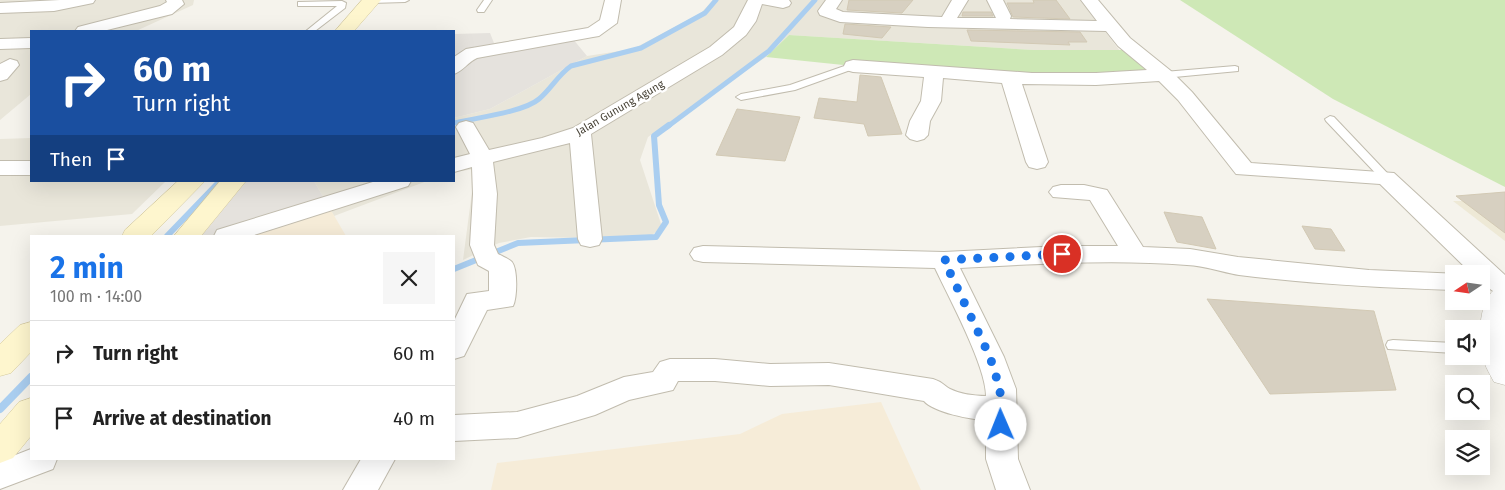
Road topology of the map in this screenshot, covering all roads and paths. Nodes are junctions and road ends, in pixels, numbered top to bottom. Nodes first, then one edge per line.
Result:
1 (6, 0) edge
2 (86, 0) edge
3 (174, 0) edge
4 (406, 0) edge
5 (488, 0) edge
6 (613, 0) edge
7 (756, 0) edge
8 (764, 0) edge
9 (834, 0) edge
10 (960, 0) edge
11 (995, 0) edge
12 (371, 1) edge
13 (783, 3) dead end
14 (0, 4) edge
15 (301, 4) dead end
16 (1082, 7) edge
17 (0, 8) edge
18 (481, 10) dead end
19 (950, 16) dead end
20 (1003, 16) dead end
21 (1110, 26) junction
22 (103, 29) edge
23 (311, 30) edge
24 (345, 30) edge
25 (30, 43) edge
26 (0, 44) edge
27 (852, 66) joint
28 (455, 67) edge
29 (1235, 69) dead end
30 (934, 72) junction
31 (1164, 75) junction
32 (1010, 77) junction
33 (741, 98) dead end
34 (1330, 119) dead end
35 (466, 127) dead end
36 (580, 132) junction
37 (917, 135) dead end
38 (482, 157) junction
39 (1037, 162) dead end
40 (455, 165) edge
41 (0, 168) edge
42 (30, 168) edge
43 (1244, 168) junction
44 (1386, 178) junction
45 (1264, 180) dead end
46 (192, 182) edge
47 (233, 182) edge
48 (397, 182) edge
49 (1061, 192) dead end
50 (136, 235) edge
51 (188, 235) edge
52 (229, 235) edge
53 (590, 239) dead end
54 (702, 254) dead end
55 (1135, 254) junction
56 (944, 260) junction
57 (1445, 281) edge
58 (1497, 287) edge
59 (30, 334) edge
60 (1393, 345) dead end
61 (455, 346) edge
62 (1445, 348) edge
63 (1494, 358) edge
64 (0, 364) edge
65 (1000, 408) junction
66 (30, 413) edge
67 (455, 428) edge
68 (1, 455) edge
69 (30, 458) edge
70 (378, 460) edge
71 (360, 490) edge
72 (1013, 490) edge

1 - 14 street
2 - 17 street
3 - 22 street
4 - 12 lane
5 - 18 lane
6 - 28 street
7 - 36 street, Jalan Gunung Agung
8 - 13 street
9 - 21 street
10 - 19 street
11 - 20 street
12 - 24 main road
15 - 23 lane
16 - 21 street
21 - 31 street
25 - 26 street
27 - 30 street
27 - 33 lane
29 - 31 lane
30 - 32 street
30 - 37 street
31 - 32 street
31 - 43 street
32 - 39 street
34 - 44 lane
35 - 38 street
36 - 38 street, Jalan Gunung Agung
36 - 53 street
38 - 40 street, Jalan Gunung Agung
38 - 61 street
41 - 42 street
43 - 44 street
43 - 45 street
44 - 58 street
46 - 50 main road
47 - 51 main road
48 - 52 street
49 - 55 street
54 - 56 street
55 - 56 street
55 - 57 street
56 - 65 street
58 - 63 street
59 - 64 main road
60 - 62 lane
65 - 67 street
65 - 72 street
66 - 68 main road
68 - 69 street
70 - 71 street

